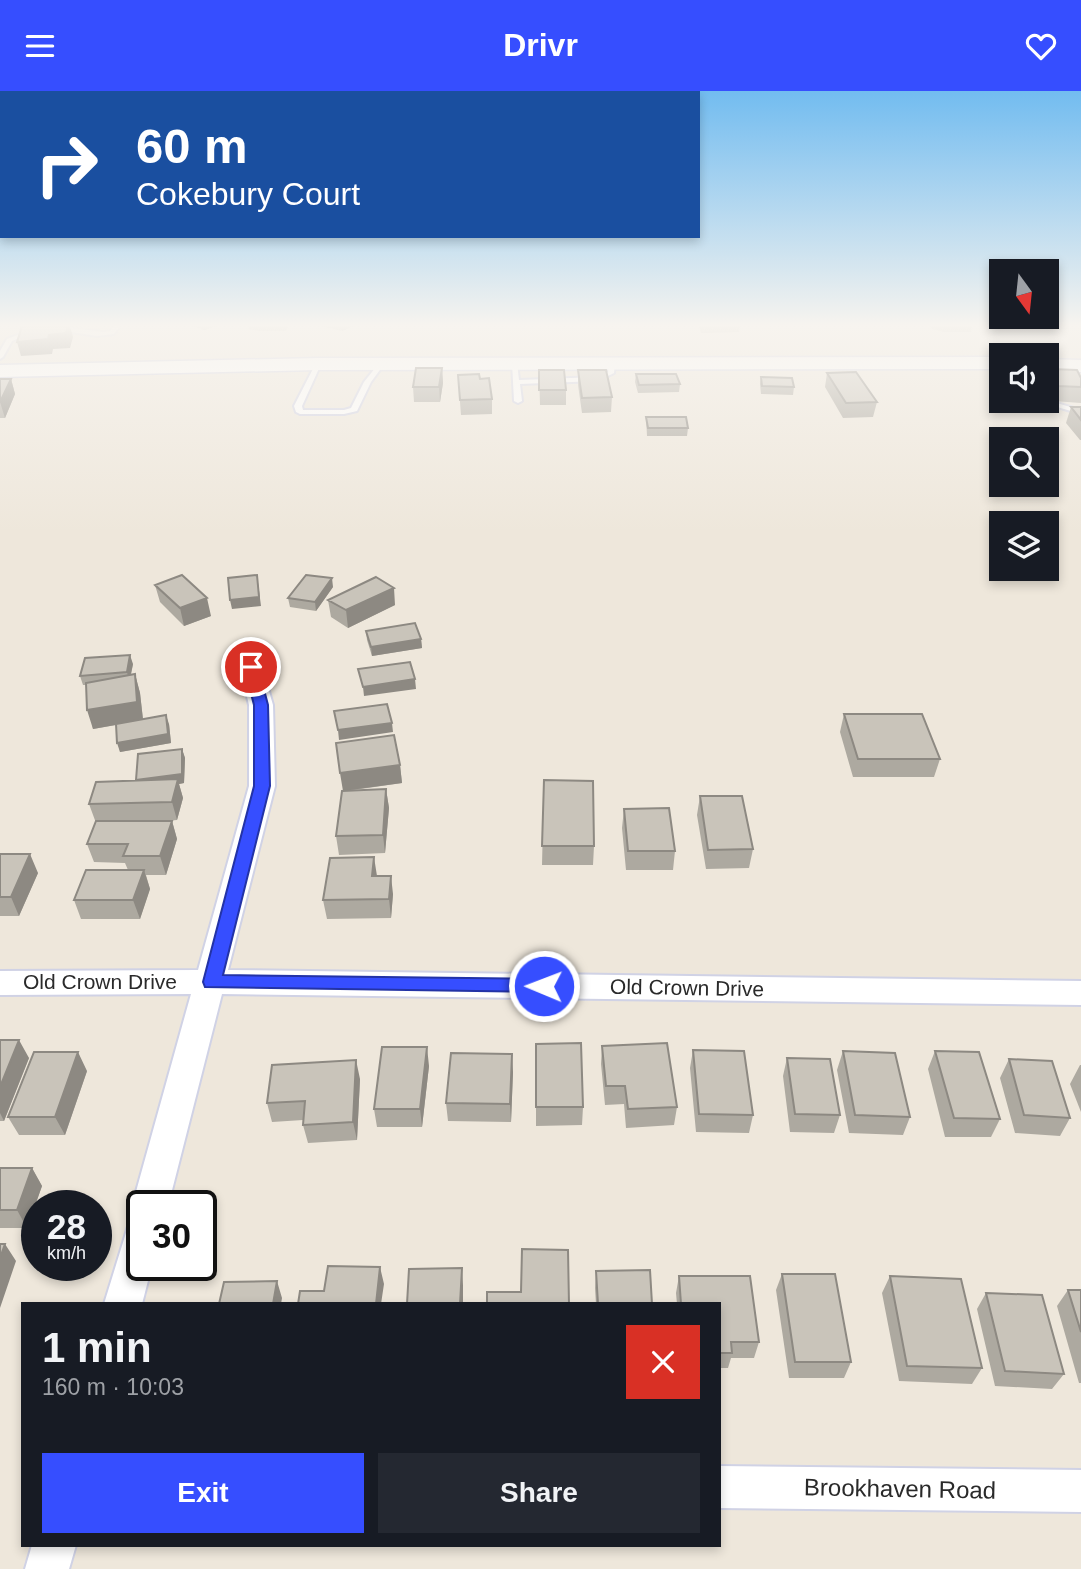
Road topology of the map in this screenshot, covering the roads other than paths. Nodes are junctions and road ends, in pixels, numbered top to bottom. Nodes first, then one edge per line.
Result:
1 (303, 395) edge
2 (361, 395) edge
3 (517, 395) edge
4 (518, 401) dead end
5 (1059, 406) edge
6 (1081, 412) edge
7 (251, 667) dead end
8 (212, 982) junction
9 (0, 983) edge
10 (1081, 993) edge
11 (154, 1190) edge
12 (129, 1281) edge
13 (124, 1302) edge
14 (721, 1487) edge
15 (1081, 1491) edge
16 (53, 1547) edge
17 (47, 1569) edge

1 - 2 lane
3 - 4 lane
5 - 6 lane
7 - 8 street
8 - 9 street, Old Crown Drive
8 - 10 street, Old Crown Drive
8 - 11 street
12 - 13 street
14 - 15 street, Brookhaven Road
16 - 17 street

